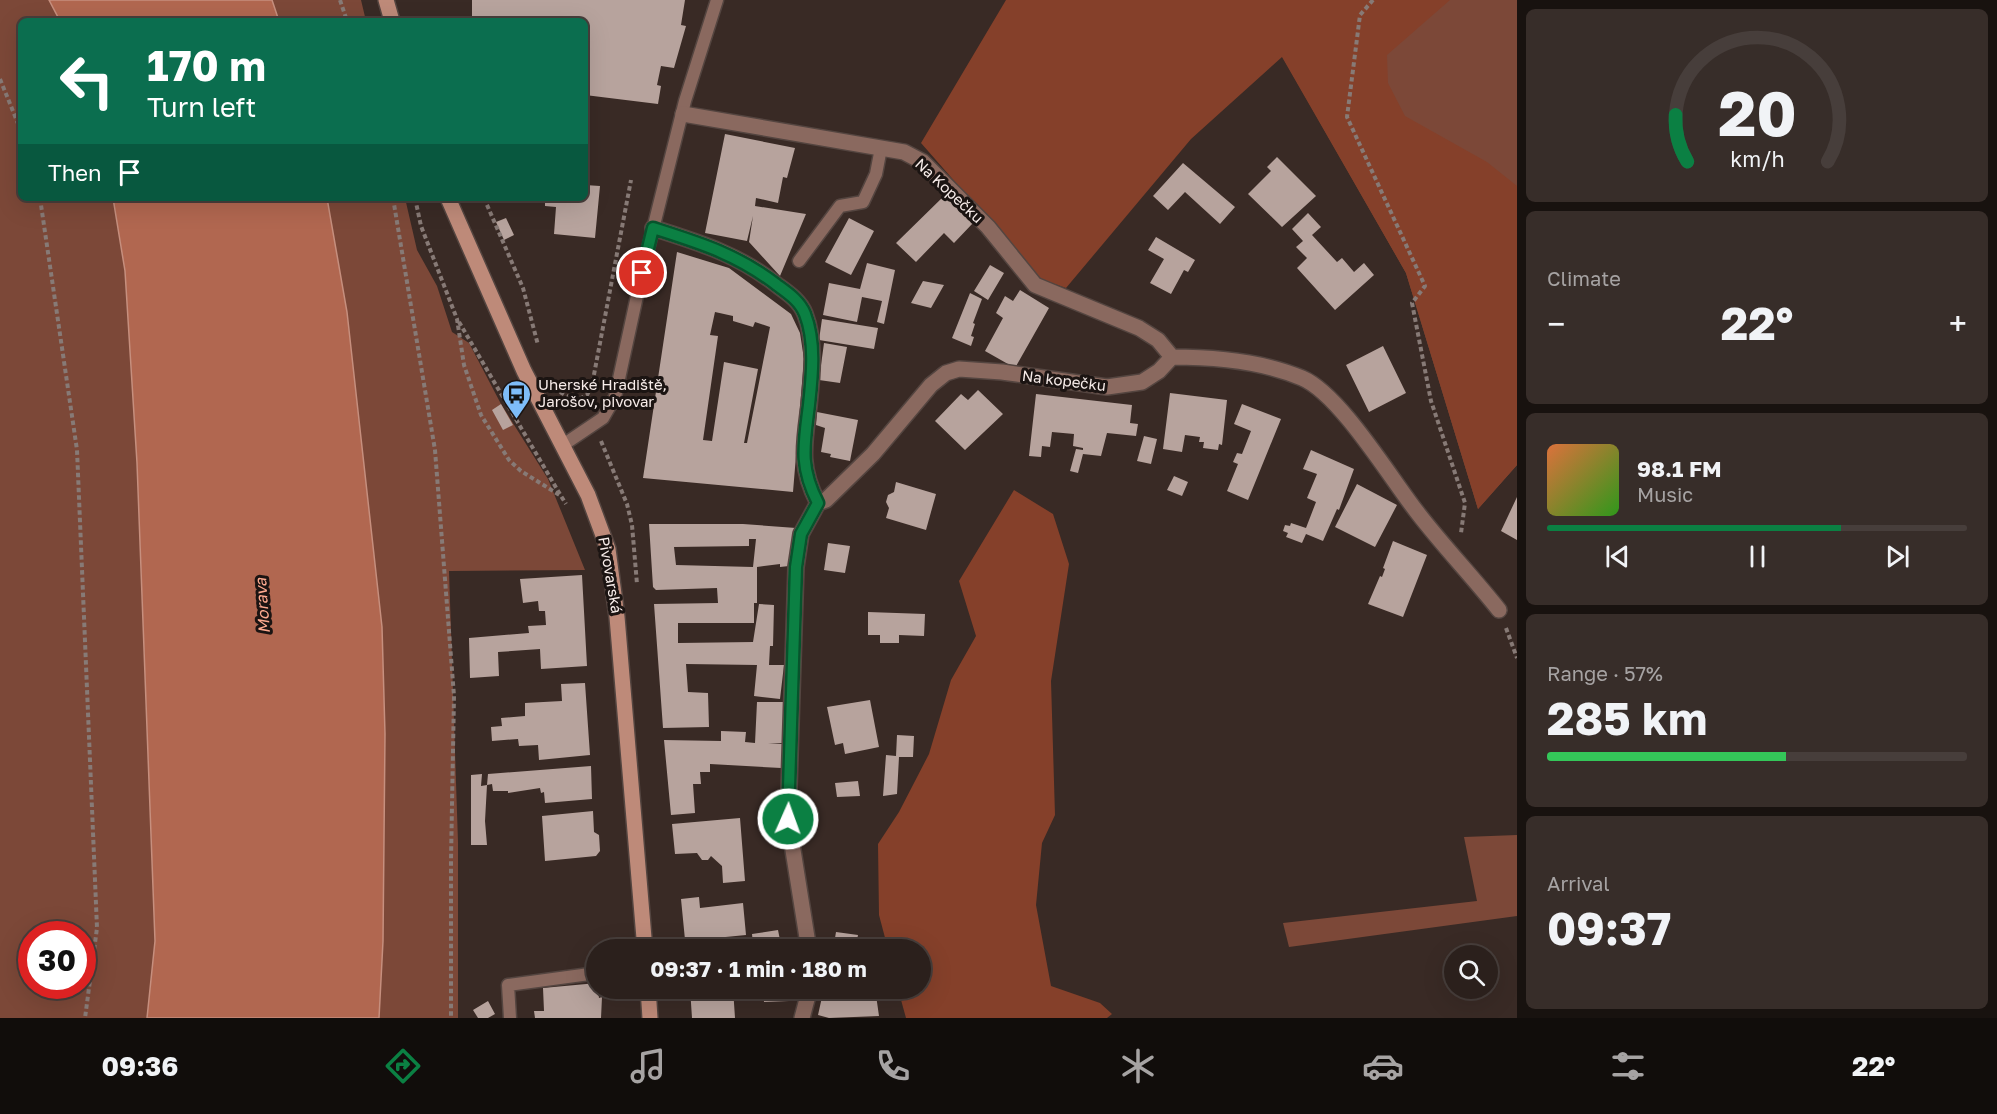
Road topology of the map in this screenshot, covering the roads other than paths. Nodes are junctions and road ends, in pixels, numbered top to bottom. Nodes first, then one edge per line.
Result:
1 (386, 0) edge
2 (717, 0) edge
3 (391, 18) edge
4 (682, 114) junction
5 (881, 148) junction
6 (449, 201) edge
7 (653, 228) junction
8 (800, 261) dead end
9 (1172, 357) junction
10 (563, 446) junction
11 (818, 503) junction
12 (1499, 610) road end
13 (644, 939) edge
14 (807, 939) edge
15 (586, 975) edge
16 (649, 999) edge
17 (807, 999) edge
18 (510, 1018) edge
19 (650, 1018) edge
20 (802, 1018) edge

1 - 3 main road
2 - 4 lane
4 - 5 street, Na Kopečku
4 - 7 lane
5 - 8 lane
5 - 9 street, Na Kopečku
6 - 10 main road, Pivovarská
7 - 10 lane
7 - 11 street
9 - 11 street, Na kopečku
9 - 12 street
10 - 13 main road, Pivovarská
11 - 14 street
15 - 18 lane
16 - 19 main road
17 - 20 street

